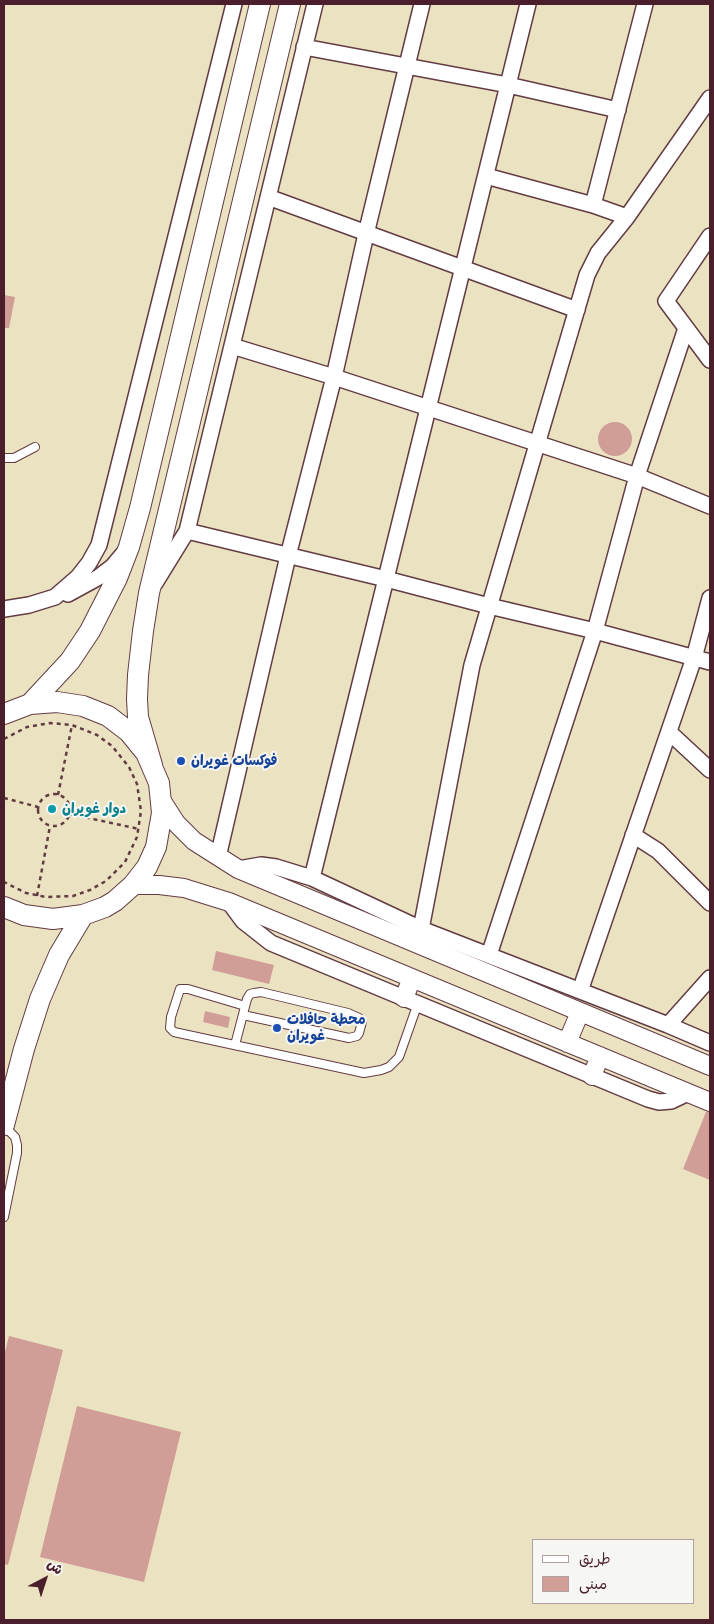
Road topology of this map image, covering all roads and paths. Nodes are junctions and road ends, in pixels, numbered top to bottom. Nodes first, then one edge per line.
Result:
1 (234, 4) edge
2 (260, 4) edge
3 (290, 4) edge
4 (315, 4) edge
5 (422, 4) edge
6 (528, 4) edge
7 (645, 4) edge
8 (304, 47) junction
9 (407, 66) junction
10 (508, 85) junction
11 (710, 98) edge
12 (618, 110) junction
13 (486, 176) junction
14 (268, 197) junction
15 (593, 205) junction
16 (627, 217) junction
17 (366, 234) junction
18 (710, 236) edge
19 (463, 268) junction
20 (577, 310) junction
21 (686, 328) junction
22 (232, 346) junction
23 (710, 360) edge
24 (334, 377) junction
25 (429, 408) junction
26 (537, 444) junction
27 (34, 447) dead end
28 (4, 458) edge
29 (637, 476) junction
30 (710, 506) edge
31 (187, 531) junction
32 (129, 547) junction
33 (288, 556) junction
34 (386, 579) junction
35 (149, 593) junction
36 (55, 597) junction
37 (710, 598) edge
38 (489, 606) junction
39 (4, 609) edge
40 (595, 631) junction
41 (694, 658) junction
42 (710, 662) edge
43 (14, 706) edge
44 (72, 725) junction
45 (668, 732) junction
46 (4, 739) edge
47 (152, 765) junction
48 (710, 770) edge
49 (58, 795) junction
50 (4, 798) edge
51 (162, 802) junction
52 (38, 807) junction
53 (70, 814) junction
54 (50, 826) junction
55 (139, 829) junction
56 (633, 835) junction
57 (218, 857) junction
58 (238, 869) junction
59 (312, 878) junction
60 (4, 882) edge
61 (133, 886) junction
62 (37, 896) junction
63 (229, 902) junction
64 (710, 903) edge
65 (4, 907) edge
66 (83, 915) junction
67 (421, 929) junction
68 (489, 955) junction
69 (412, 978) junction
70 (710, 978) edge
71 (580, 991) junction
72 (411, 1000) junction
73 (245, 1006) junction
74 (580, 1012) junction
75 (243, 1014) junction
76 (668, 1025) junction
77 (567, 1043) junction
78 (710, 1043) edge
79 (235, 1045) junction
80 (600, 1056) junction
81 (710, 1066) edge
82 (592, 1076) junction
83 (688, 1093) junction
84 (710, 1102) edge
85 (4, 1126) edge
86 (4, 1216) edge

1 - 36 street
2 - 32 main road
3 - 35 main road
4 - 8 street
5 - 9 street
6 - 10 street
7 - 12 street
8 - 9 street
8 - 14 street
9 - 10 street
9 - 17 street
10 - 12 street
10 - 13 street
11 - 16 street
12 - 15 street
13 - 15 street
13 - 19 street
14 - 17 street
14 - 22 street
15 - 16 street
16 - 20 street
17 - 19 street
17 - 24 street
18 - 21 street
19 - 20 street
19 - 25 street
20 - 26 street
21 - 23 street
21 - 29 street
22 - 24 street
22 - 31 street
24 - 25 street
24 - 33 street
25 - 26 street
25 - 34 street
26 - 29 street
26 - 38 street
27 - 28 lane
29 - 30 street
29 - 40 street
31 - 33 street
31 - 35 street
32 - 36 street
32 - 43 main road
33 - 34 street
33 - 57 street
34 - 38 street
34 - 59 street
35 - 47 main road
36 - 39 street
37 - 41 street
38 - 40 street
38 - 67 street
40 - 41 street
40 - 68 street
41 - 42 street
41 - 45 street
43 - 47 main road
44 - 46 path
44 - 49 path
44 - 55 path
45 - 48 street
45 - 56 street
47 - 51 main road
49 - 52 path
49 - 53 path
50 - 52 path
51 - 57 street
51 - 61 main road
52 - 54 path
53 - 54 path
53 - 55 path
54 - 62 path
55 - 62 path
56 - 64 street
56 - 71 street
57 - 58 street
58 - 59 street
58 - 74 street
59 - 67 street
60 - 62 path
61 - 63 street
61 - 66 main road
63 - 69 street
63 - 72 street
65 - 66 main road
66 - 85 main road
67 - 68 street
68 - 71 street
69 - 72 street
69 - 77 street
70 - 76 street
71 - 76 street
72 - 79 lane
72 - 82 street
73 - 75 lane
73 - 75 lane
73 - 79 lane
74 - 77 street
74 - 81 street
75 - 79 lane
76 - 78 street
77 - 80 street
80 - 82 street
80 - 83 street
82 - 83 street
83 - 84 street
85 - 86 lane

